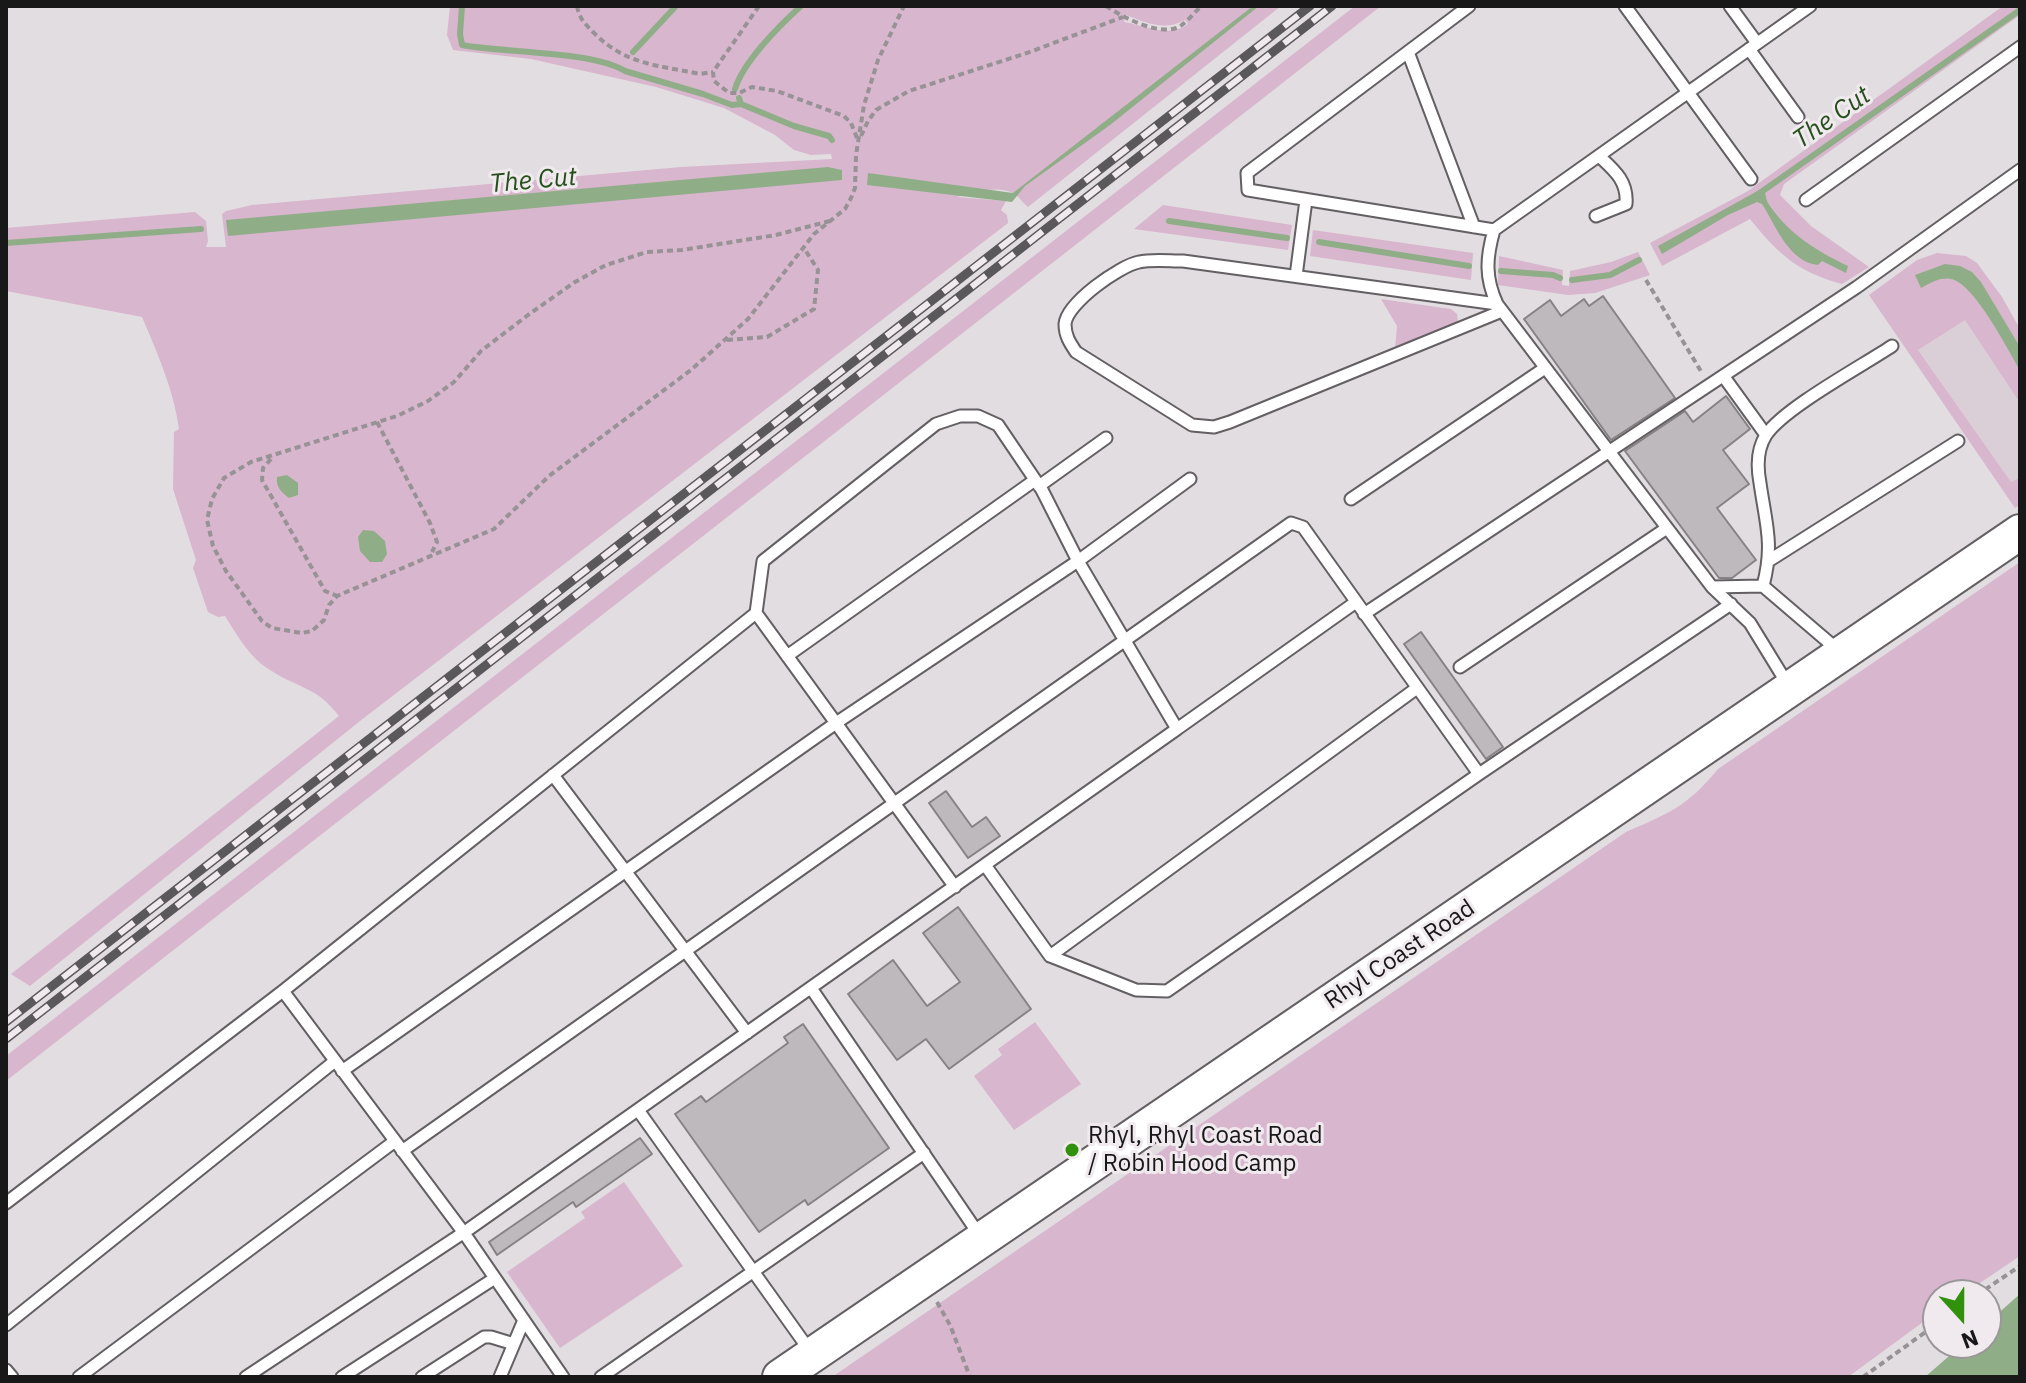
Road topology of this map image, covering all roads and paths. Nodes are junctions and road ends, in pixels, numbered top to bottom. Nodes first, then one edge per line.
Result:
1 (577, 6) edge
2 (759, 6) edge
3 (904, 6) edge
4 (1106, 6) edge
5 (1202, 6) edge
6 (1469, 6) edge
7 (1625, 6) edge
8 (1730, 6) edge
9 (1810, 6) edge
10 (1123, 17) junction
11 (1753, 46) junction
12 (2020, 47) edge
13 (1408, 52) junction
14 (713, 72) junction
15 (1687, 93) junction
16 (1798, 117) dead end
17 (858, 142) junction
18 (1599, 156) junction
19 (2020, 170) edge
20 (1751, 179) dead end
21 (1306, 200) junction
22 (1806, 200) dead end
23 (1596, 216) dead end
24 (830, 221) junction
25 (1474, 227) junction
26 (1494, 230) junction
27 (804, 248) junction
28 (1296, 276) junction
29 (1646, 280) dead end
30 (1500, 308) junction
31 (725, 340) junction
32 (1892, 346) dead end
33 (1545, 368) junction
34 (1724, 377) junction
35 (1710, 386) junction
36 (377, 422) junction
37 (1766, 435) junction
38 (1106, 438) dead end
39 (1958, 441) dead end
40 (280, 453) junction
41 (1610, 453) junction
42 (1190, 479) dead end
43 (1037, 483) junction
44 (1351, 499) dead end
45 (1667, 528) junction
46 (2020, 532) edge
47 (431, 554) junction
48 (1770, 560) junction
49 (1078, 561) junction
50 (1763, 586) junction
51 (1712, 587) junction
52 (337, 596) junction
53 (1356, 602) junction
54 (1731, 604) junction
55 (756, 613) junction
56 (1364, 614) junction
57 (1125, 639) junction
58 (1842, 654) junction
59 (787, 656) junction
60 (1460, 667) dead end
61 (1417, 688) junction
62 (1790, 689) junction
63 (836, 723) junction
64 (1177, 729) junction
65 (1479, 774) junction
66 (553, 775) junction
67 (894, 803) junction
68 (985, 865) junction
69 (625, 872) junction
70 (955, 887) junction
71 (685, 950) junction
72 (1050, 956) junction
73 (811, 988) junction
74 (283, 991) junction
75 (747, 1033) junction
76 (335, 1061) junction
77 (342, 1071) junction
78 (638, 1110) junction
79 (398, 1146) junction
80 (924, 1153) junction
81 (6, 1203) edge
82 (464, 1233) junction
83 (982, 1240) junction
84 (2020, 1266) edge
85 (753, 1272) junction
86 (495, 1278) junction
87 (925, 1279) junction
88 (2001, 1279) edge
89 (524, 1320) junction
90 (6, 1325) edge
91 (1922, 1335) edge
92 (514, 1344) junction
93 (813, 1355) junction
94 (6, 1370) edge
95 (12, 1377) edge
96 (79, 1377) edge
97 (246, 1377) edge
98 (342, 1377) edge
99 (422, 1377) edge
100 (500, 1377) edge
101 (563, 1377) edge
102 (601, 1377) edge
103 (780, 1377) edge
104 (970, 1377) edge
105 (1863, 1377) edge

1 - 14 path
2 - 14 path
3 - 17 path
4 - 10 path
5 - 10 path
6 - 13 lane
7 - 15 lane
8 - 11 lane
9 - 11 lane
10 - 17 path
11 - 15 lane
11 - 16 lane
12 - 22 lane
13 - 21 lane
13 - 25 lane
14 - 17 path
15 - 18 lane
15 - 20 lane
17 - 24 path
18 - 23 lane
18 - 26 lane
19 - 34 lane
21 - 25 lane
21 - 28 lane
24 - 27 path
24 - 36 path
25 - 26 lane
26 - 30 lane
27 - 31 path
27 - 31 path
28 - 30 lane
28 - 30 lane
29 - 35 path
30 - 33 lane
31 - 47 path
32 - 37 lane
33 - 41 lane
33 - 44 lane
34 - 35 lane
34 - 37 lane
35 - 41 lane
36 - 40 path
36 - 47 path
37 - 48 lane
38 - 43 lane
39 - 48 lane
40 - 52 path
40 - 52 path
41 - 45 lane
41 - 56 lane
42 - 49 lane
43 - 49 lane
43 - 55 lane
43 - 59 lane
45 - 51 lane
45 - 60 lane
46 - 58 main road, Rhyl Coast Road
47 - 52 path
48 - 50 lane
49 - 57 lane
49 - 63 lane
50 - 51 lane
50 - 58 lane
51 - 54 lane
53 - 56 lane
53 - 57 lane
53 - 64 lane
54 - 62 lane
54 - 65 lane
55 - 59 lane
55 - 66 lane
56 - 61 lane
57 - 64 lane
57 - 67 lane
58 - 62 main road, Rhyl Coast Road
59 - 63 lane
61 - 65 lane
61 - 72 lane
62 - 83 main road, Rhyl Coast Road
63 - 67 lane
63 - 69 lane
64 - 68 lane
65 - 72 lane
66 - 69 lane
66 - 74 lane
67 - 70 lane
67 - 71 lane
68 - 70 lane
68 - 72 lane
69 - 71 lane
69 - 77 lane
70 - 73 lane
71 - 75 lane
71 - 79 lane
73 - 75 lane
73 - 80 lane
74 - 76 lane
74 - 81 lane
75 - 78 lane
76 - 77 lane
76 - 90 lane
77 - 79 lane
78 - 82 lane
78 - 85 lane
79 - 82 lane
79 - 96 lane
80 - 83 lane
80 - 85 lane
82 - 86 lane
82 - 97 lane
83 - 87 main road, Rhyl Coast Road
84 - 88 path
85 - 93 lane
85 - 102 lane
86 - 89 lane
86 - 98 lane
87 - 93 main road, Rhyl Coast Road
87 - 104 path
89 - 92 lane
89 - 101 lane
91 - 105 path
92 - 99 lane
92 - 100 lane
93 - 103 main road, Rhyl Coast Road
94 - 95 lane

